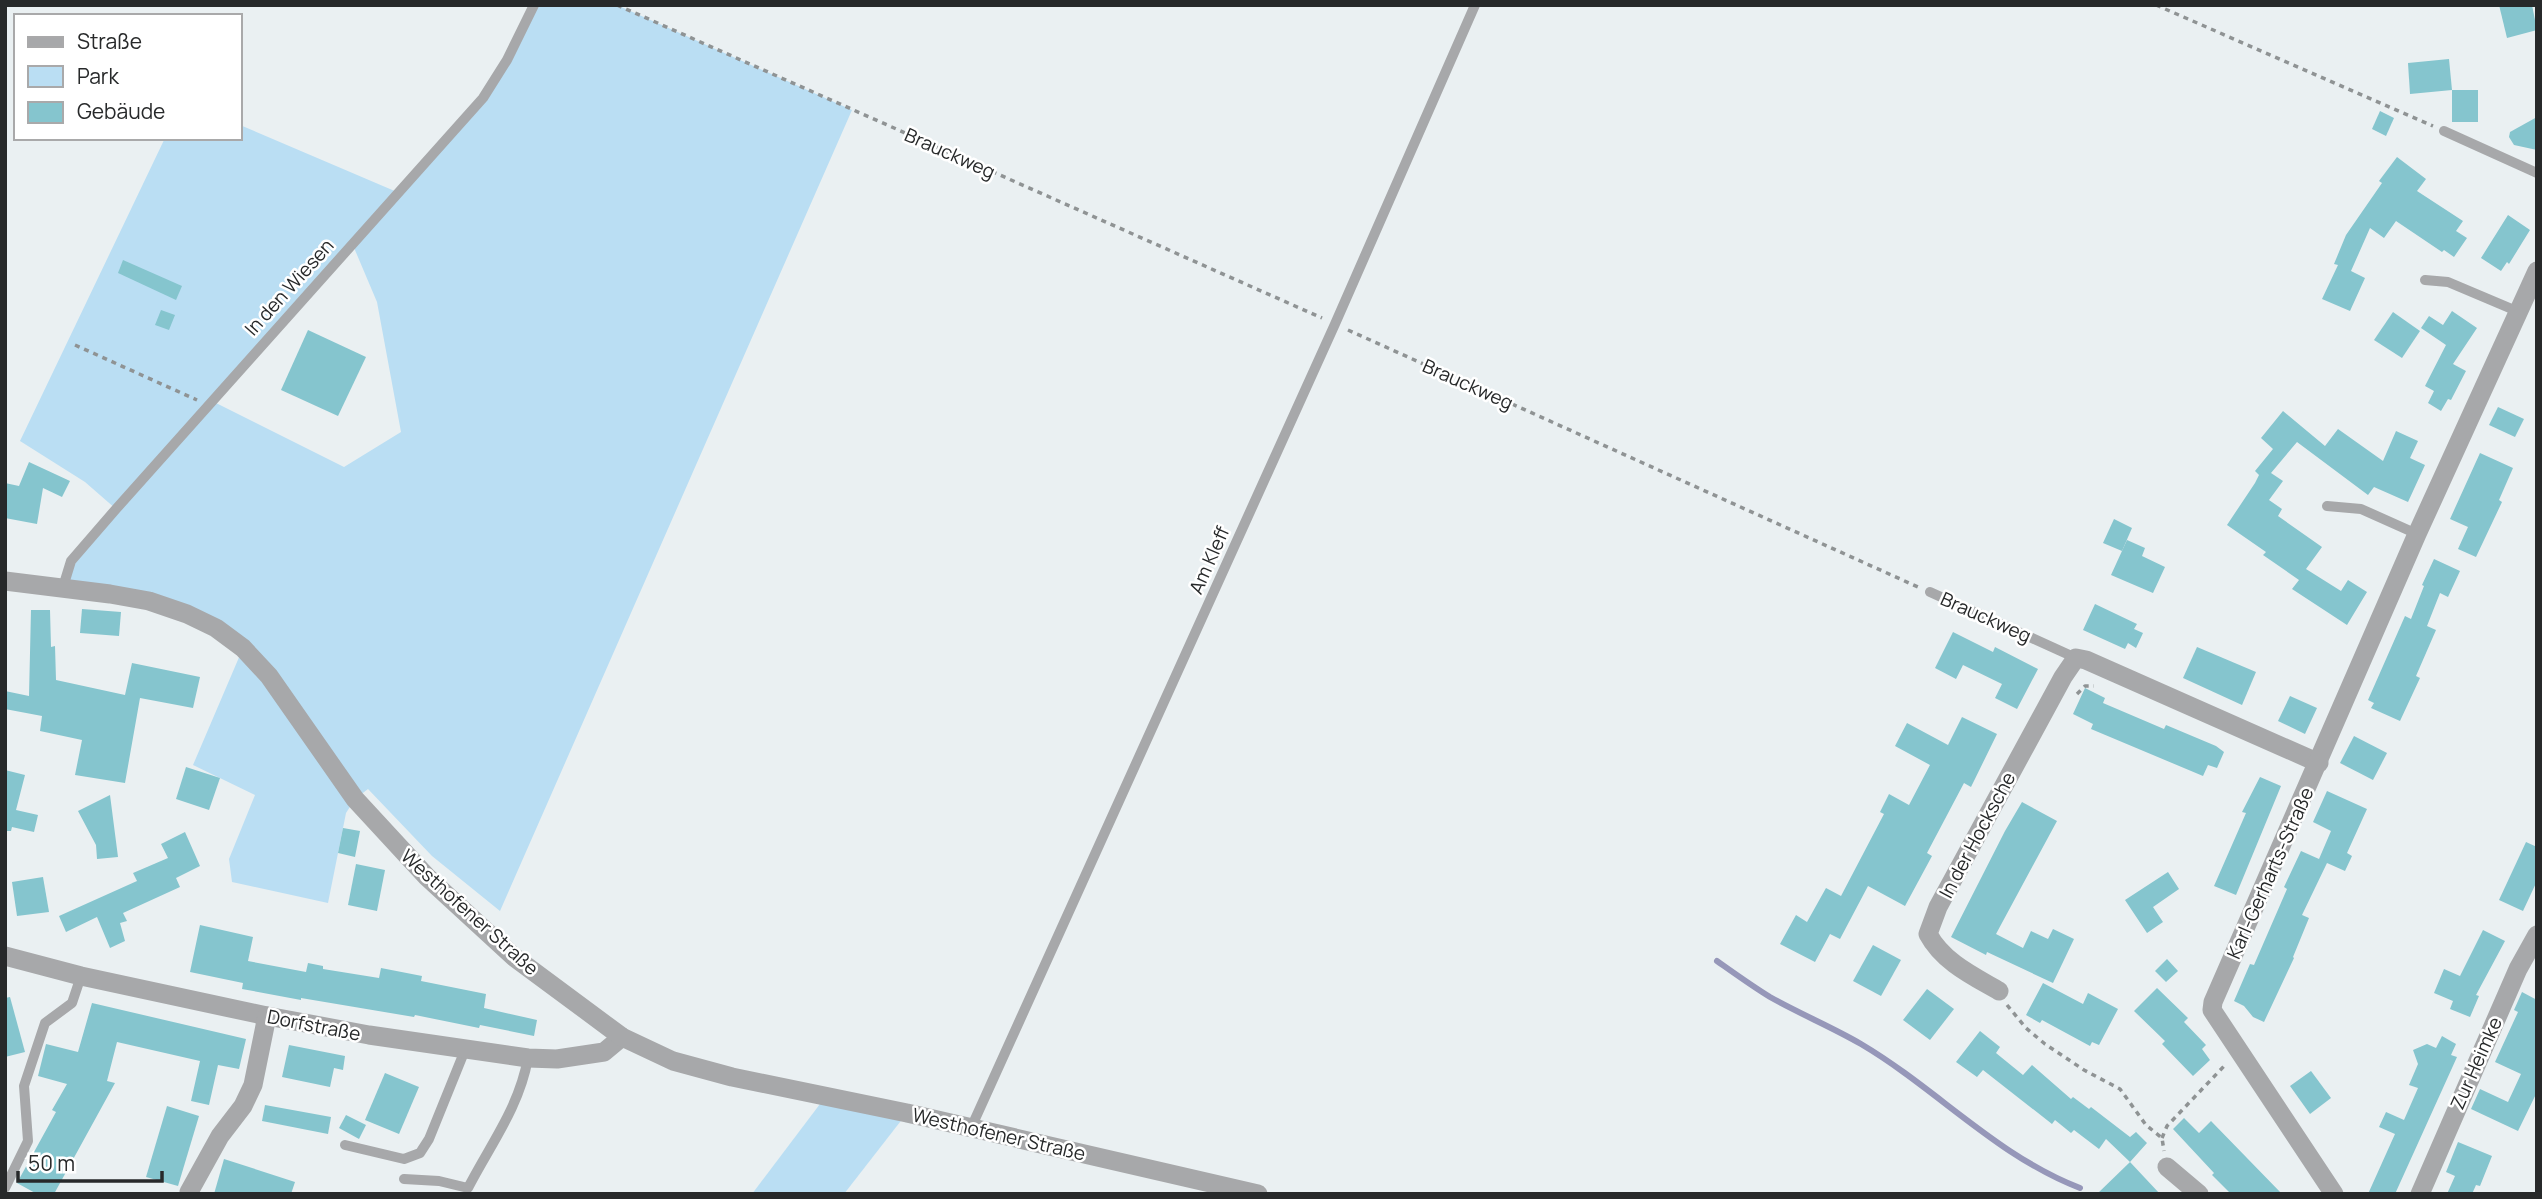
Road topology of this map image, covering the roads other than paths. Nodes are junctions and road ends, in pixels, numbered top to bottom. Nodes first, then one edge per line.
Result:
1 (534, 5) edge
2 (1475, 5) edge
3 (2444, 131) road end
4 (2537, 173) edge
5 (2537, 271) edge
6 (2426, 280) dead end
7 (2519, 312) junction
8 (2327, 506) dead end
9 (2417, 534) junction
10 (5, 581) edge
11 (63, 587) junction
12 (1930, 592) road end
13 (2076, 658) junction
14 (2319, 763) junction
15 (2537, 935) edge
16 (5, 956) edge
17 (82, 976) junction
18 (2000, 991) road end
19 (267, 1016) junction
20 (622, 1037) junction
21 (465, 1050) junction
22 (528, 1058) junction
23 (971, 1128) junction
24 (345, 1144) dead end
25 (2167, 1167) road end
26 (404, 1179) dead end
27 (5, 1188) edge
28 (189, 1192) dead end
29 (1258, 1194) edge
30 (2199, 1194) edge
31 (2334, 1194) edge
32 (2420, 1194) edge

1 - 11 lane, In den Wiesen
2 - 23 lane, Am Kleff
3 - 4 lane
5 - 7 street, Karl-Gerharts-Straße
6 - 7 lane
7 - 9 street, Karl-Gerharts-Straße
8 - 9 lane
9 - 14 street, Karl-Gerharts-Straße
10 - 11 street, Westhofener Straße
11 - 20 street, Westhofener Straße
12 - 13 lane, Brauckweg
13 - 14 street, Brauckweg
13 - 18 street, In der Hocksche
14 - 31 street, Karl-Gerharts-Straße
15 - 32 street, Zur Heimke
16 - 17 street, Dorfstraße
17 - 19 street, Dorfstraße
17 - 27 lane
19 - 21 street, Dorfstraße
19 - 28 street
20 - 22 street, Dorfstraße
20 - 23 street, Westhofener Straße
21 - 22 street, Dorfstraße
21 - 24 lane
22 - 26 lane
23 - 29 street, Westhofener Straße
25 - 30 street

